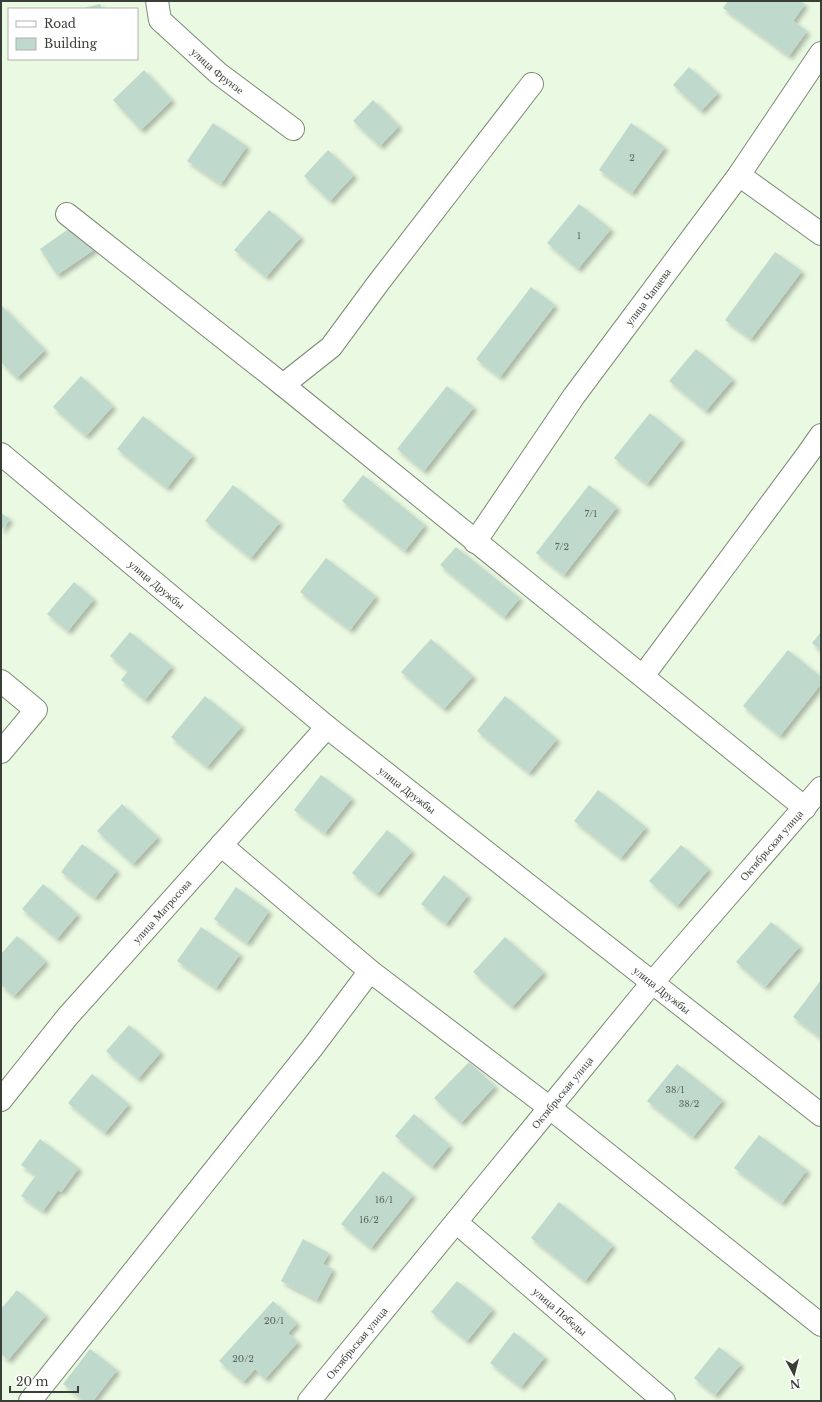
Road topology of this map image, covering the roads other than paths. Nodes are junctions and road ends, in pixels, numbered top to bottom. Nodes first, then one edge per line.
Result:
1 (157, 1) edge
2 (821, 54) edge
3 (532, 84) dead end
4 (293, 129) dead end
5 (739, 175) junction
6 (67, 214) dead end
7 (821, 234) edge
8 (283, 385) junction
9 (821, 435) edge
10 (1, 454) edge
11 (475, 542) junction
12 (643, 676) junction
13 (1, 682) edge
14 (327, 727) junction
15 (1, 752) edge
16 (821, 788) edge
17 (805, 808) junction
18 (221, 845) junction
19 (370, 971) junction
20 (652, 983) junction
21 (1, 1100) edge
22 (550, 1108) junction
23 (821, 1115) edge
24 (456, 1222) junction
25 (821, 1325) edge
26 (30, 1401) edge
27 (309, 1401) edge
28 (664, 1401) edge

1 - 4 street, улица Фрунзе
2 - 5 street, улица Чапаева
3 - 8 street
5 - 7 street
5 - 11 street, улица Чапаева
6 - 8 street
8 - 11 street
9 - 12 street
10 - 14 street, улица Дружбы
11 - 12 street
12 - 17 street
13 - 15 street
14 - 18 street, улица Матросова
14 - 20 street, улица Дружбы
16 - 17 street, Октябрьская улица
17 - 20 street, Октябрьская улица
18 - 19 street
18 - 21 street, улица Матросова
19 - 22 street
19 - 26 street
20 - 22 street, Октябрьская улица
20 - 23 street, улица Дружбы
22 - 24 street, Октябрьская улица
22 - 25 street
24 - 27 street, Октябрьская улица
24 - 28 street, улица Победы

